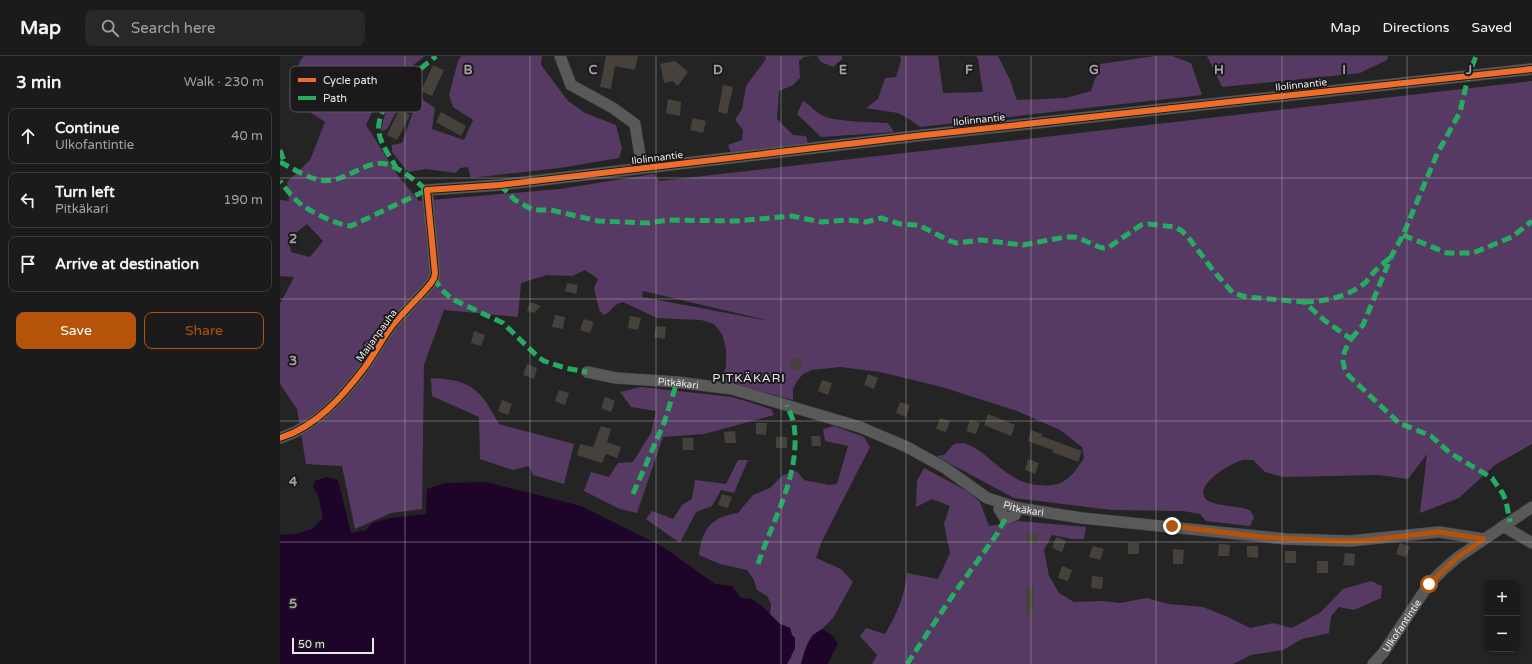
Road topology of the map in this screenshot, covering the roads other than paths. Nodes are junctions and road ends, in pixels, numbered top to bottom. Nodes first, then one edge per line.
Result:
1 (560, 56) edge
2 (1532, 69) edge
3 (642, 168) junction
4 (428, 190) joint
5 (587, 372) dead end
6 (280, 438) edge
7 (1532, 507) edge
8 (1503, 526) junction
9 (1484, 539) junction
10 (1532, 543) edge
11 (1373, 664) edge

1 - 3 street
2 - 3 street, Ilolinnantie
3 - 4 street, Ilolinnantie
4 - 6 street, Maijanpauha
5 - 9 street, Pitkäkari
7 - 8 street, Ulkofantintie
8 - 9 street, Ulkofantintie
8 - 10 street
9 - 11 street, Ulkofantintie

